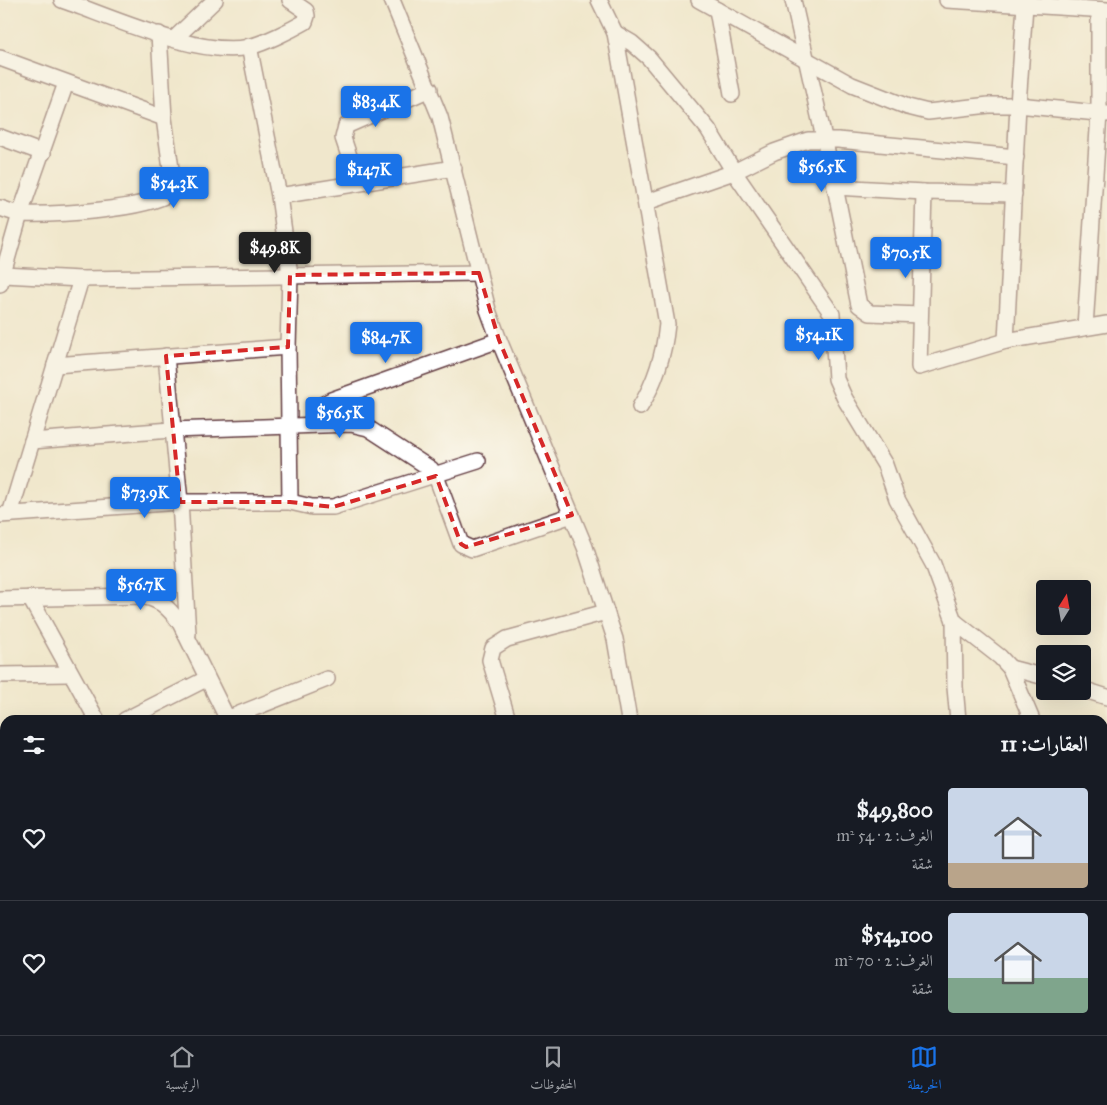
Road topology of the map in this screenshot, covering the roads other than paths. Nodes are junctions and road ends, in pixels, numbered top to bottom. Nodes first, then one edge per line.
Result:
1 (62, 0) edge
2 (215, 0) edge
3 (290, 0) edge
4 (392, 0) edge
5 (599, 0) edge
6 (699, 0) edge
7 (793, 0) edge
8 (948, 0) edge
9 (1042, 3) edge
10 (1026, 5) junction
11 (716, 10) junction
12 (1103, 10) edge
13 (615, 32) junction
14 (159, 34) junction
15 (174, 39) junction
16 (249, 46) junction
17 (0, 58) edge
18 (806, 59) junction
19 (66, 83) junction
20 (430, 89) junction
21 (732, 94) dead end
22 (1018, 105) junction
23 (1103, 114) edge
24 (164, 118) junction
25 (0, 137) edge
26 (824, 139) junction
27 (43, 153) junction
28 (1016, 157) junction
29 (454, 168) junction
30 (734, 172) junction
31 (358, 182) junction
32 (835, 187) junction
33 (924, 192) junction
34 (1014, 194) junction
35 (279, 196) junction
36 (646, 202) junction
37 (0, 208) edge
38 (20, 214) junction
39 (479, 273) junction
40 (290, 274) junction
41 (1, 279) edge
42 (81, 279) junction
43 (920, 315) junction
44 (1107, 324) edge
45 (1086, 327) junction
46 (499, 340) junction
47 (1006, 341) junction
48 (288, 346) junction
49 (166, 356) junction
50 (55, 365) junction
51 (640, 408) dead end
52 (311, 425) junction
53 (289, 426) junction
54 (171, 430) junction
55 (32, 442) junction
56 (478, 461) dead end
57 (436, 476) junction
58 (180, 502) junction
59 (290, 502) junction
60 (5, 514) edge
61 (572, 515) junction
62 (30, 598) junction
63 (0, 599) edge
64 (606, 612) junction
65 (954, 621) junction
66 (188, 643) junction
67 (1010, 668) junction
68 (70, 674) junction
69 (0, 675) edge
70 (1036, 675) edge
71 (206, 679) junction
72 (327, 679) dead end
73 (1091, 692) edge
74 (1107, 696) edge
75 (94, 715) edge
76 (135, 715) edge
77 (224, 715) edge
78 (238, 715) edge
79 (506, 715) edge
80 (628, 715) edge
81 (958, 715) edge
82 (1030, 715) edge

1 - 14 street
2 - 15 street
3 - 16 street
4 - 20 street
5 - 13 street
6 - 11 street
7 - 18 street
8 - 10 street
9 - 10 street
9 - 12 street
10 - 22 street
11 - 18 street
11 - 21 street
12 - 23 street
13 - 30 street
13 - 36 street
14 - 15 street
14 - 24 street
15 - 16 street
16 - 35 street
17 - 19 street
18 - 22 street
18 - 26 street
19 - 24 street
19 - 27 street
20 - 29 street
20 - 31 street
22 - 23 street
22 - 28 street
23 - 45 street
24 - 38 street
25 - 27 street
26 - 28 street
26 - 30 street
26 - 32 street
27 - 38 street
28 - 34 street
29 - 31 street
29 - 39 street
30 - 36 street
30 - 65 street
31 - 35 street
32 - 33 street
32 - 43 street
33 - 34 street
33 - 43 street
34 - 47 street
35 - 40 street
36 - 51 street
37 - 38 street
38 - 41 street
39 - 40 street
39 - 46 street
40 - 42 street
40 - 48 street
41 - 42 street
42 - 50 street
43 - 47 street
44 - 45 street
45 - 47 street
46 - 52 street
46 - 61 street
48 - 49 street
48 - 53 street
49 - 50 street
49 - 54 street
50 - 55 street
52 - 53 street
52 - 57 street
53 - 54 street
53 - 59 street
54 - 55 street
54 - 58 street
55 - 60 street
56 - 57 street
57 - 59 street
57 - 61 street
58 - 59 street
58 - 60 street
58 - 66 street
61 - 64 street
62 - 63 street
62 - 66 street
62 - 68 street
64 - 79 street
64 - 80 street
65 - 67 street
65 - 81 street
66 - 71 street
67 - 70 street
67 - 82 street
68 - 69 street
68 - 75 street
71 - 76 street
71 - 77 street
72 - 78 street
73 - 74 street

